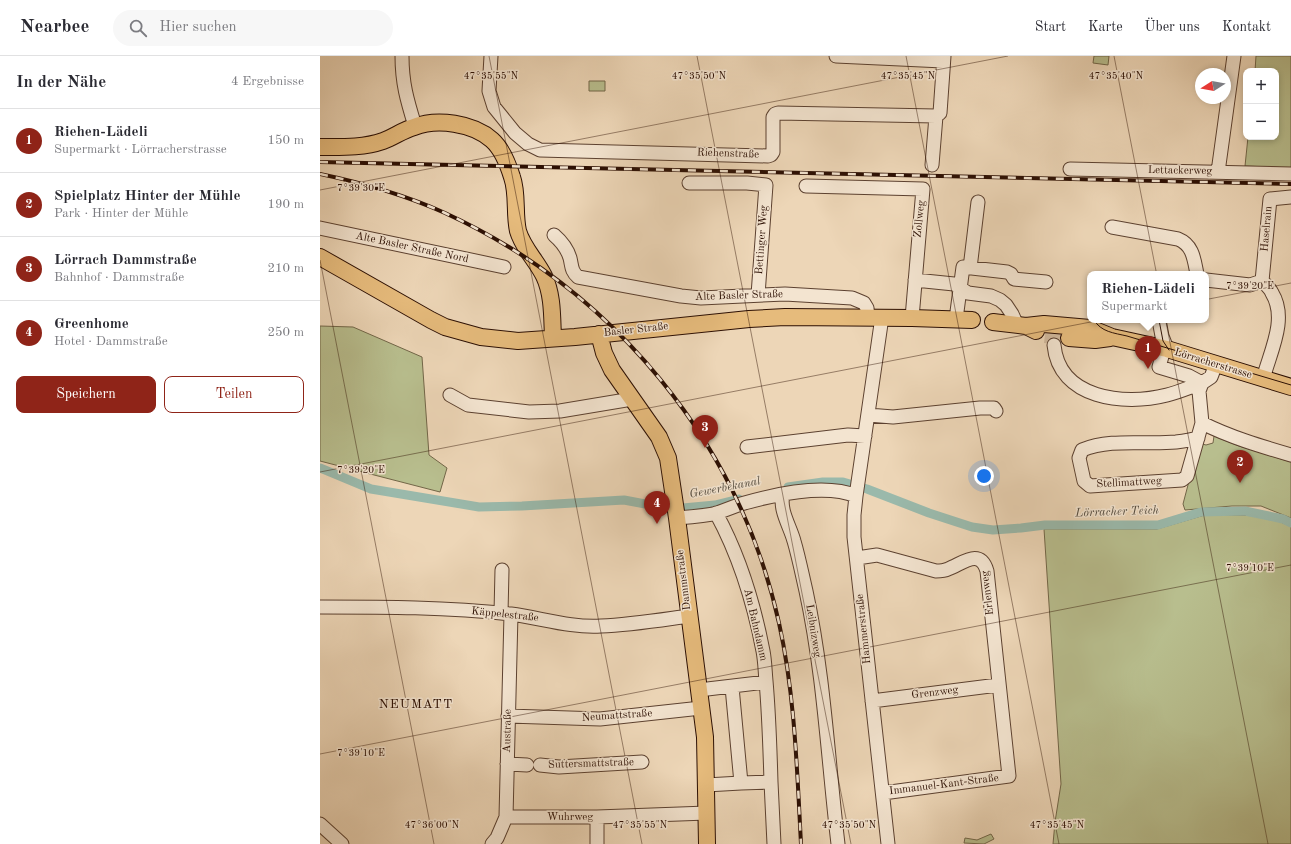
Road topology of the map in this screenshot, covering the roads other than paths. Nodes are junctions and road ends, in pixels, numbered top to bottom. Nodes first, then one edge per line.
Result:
1 (402, 56) edge
2 (491, 56) edge
3 (836, 56) edge
4 (1234, 56) edge
5 (944, 59) edge
6 (936, 116) junction
7 (415, 126) junction
8 (320, 146) edge
9 (932, 165) dead end
10 (1070, 169) dead end
11 (1218, 172) junction
12 (1291, 174) edge
13 (689, 183) dead end
14 (806, 186) dead end
15 (1291, 197) edge
16 (978, 202) dead end
17 (1112, 227) dead end
18 (320, 228) edge
19 (554, 235) dead end
20 (320, 257) edge
21 (504, 267) dead end
22 (970, 268) junction
23 (1196, 271) edge
24 (915, 280) junction
25 (1209, 280) edge
26 (1262, 281) junction
27 (1046, 282) dead end
28 (960, 289) junction
29 (758, 295) junction
30 (875, 317) junction
31 (912, 318) junction
32 (964, 319) joint
33 (993, 322) dead end
34 (1097, 323) edge
35 (1160, 323) edge
36 (1021, 326) junction
37 (599, 334) junction
38 (1046, 334) junction
39 (1112, 337) junction
40 (553, 338) junction
41 (1069, 338) tunnel mouth
42 (1166, 349) junction
43 (1216, 364) junction
44 (1263, 378) junction
45 (1202, 383) junction
46 (1291, 387) edge
47 (450, 394) dead end
48 (632, 399) junction
49 (996, 411) dead end
50 (868, 415) junction
51 (1202, 423) junction
52 (865, 436) junction
53 (1198, 438) junction
54 (747, 447) dead end
55 (1291, 455) edge
56 (857, 490) junction
57 (783, 495) junction
58 (716, 513) junction
59 (677, 518) junction
60 (857, 558) junction
61 (502, 570) dead end
62 (320, 607) edge
63 (506, 614) junction
64 (689, 616) junction
65 (766, 682) junction
66 (998, 685) junction
67 (732, 687) junction
68 (699, 690) junction
69 (872, 701) junction
70 (701, 708) junction
71 (508, 716) junction
72 (642, 762) dead end
73 (507, 764) junction
74 (771, 782) junction
75 (741, 783) junction
76 (706, 785) junction
77 (883, 792) junction
78 (706, 813) junction
79 (506, 817) junction
80 (597, 817) junction
81 (320, 824) edge
82 (342, 844) edge
83 (492, 844) edge
84 (597, 844) edge
85 (707, 844) edge
86 (774, 844) edge
87 (838, 844) edge
88 (888, 844) edge

1 - 7 street
2 - 6 street, Riehenstraße
3 - 5 street
4 - 11 street
5 - 6 street
6 - 9 street
7 - 8 main road
7 - 40 main road
10 - 11 street, Lettackerweg
11 - 12 street, Lettackerweg
13 - 29 street, Bettinger Weg
14 - 24 street, Zollweg
15 - 26 street, Haselrain
16 - 22 street
17 - 23 street
18 - 21 street, Alte Basler Straße Nord
19 - 29 street, Alte Basler Straße
20 - 40 main road, Basler Straße
22 - 27 street
22 - 28 street
24 - 28 street
24 - 31 street, Zollweg
25 - 26 street
26 - 44 street
28 - 32 street
28 - 36 street
29 - 30 street, Alte Basler Straße
30 - 31 main road, Basler Straße
30 - 37 main road, Basler Straße
30 - 50 street, Hammerstraße
31 - 32 main road, Basler Straße
33 - 36 main road
34 - 39 street
35 - 42 street
36 - 38 main road
37 - 40 main road, Basler Straße
37 - 48 main road, Dammstraße
38 - 39 main road, Lörracherstrasse
38 - 45 street
39 - 41 main road, Lörracherstrasse
39 - 42 main road, Lörracherstrasse
42 - 43 main road, Lörracherstrasse
42 - 45 street
43 - 44 main road, Lörracherstrasse
43 - 45 street
44 - 46 main road, Lörracherstrasse
45 - 51 street, Stellimattweg
47 - 48 street
48 - 59 main road, Dammstraße
49 - 50 street
50 - 52 street, Hammerstraße
51 - 53 street, Stellimattweg
51 - 55 street
52 - 54 street
52 - 56 street, Hammerstraße
53 - 53 street, Stellimattweg
56 - 57 street
56 - 60 street, Hammerstraße
57 - 58 street
57 - 87 street, Leibnizweg
58 - 59 street
58 - 65 street, Am Bahndamm
59 - 64 main road, Dammstraße
60 - 66 street, Erlenweg
60 - 69 street, Hammerstraße
61 - 63 street, Austraße
62 - 63 street, Käppelestraße
63 - 64 street, Käppelestraße
63 - 71 street, Austraße
64 - 68 main road, Dammstraße
65 - 67 street
65 - 74 street, Am Bahndamm
66 - 69 street, Grenzweg
66 - 77 street, Immanuel-Kant-Straße
67 - 68 street
67 - 75 street
68 - 70 main road, Dammstraße
69 - 77 street, Hammerstraße
70 - 71 street, Neumattstraße
70 - 76 main road, Dammstraße
71 - 73 street, Austraße
72 - 73 street, Suttersmattstraße
73 - 79 street, Austraße
74 - 75 street
74 - 86 street, Am Bahndamm
75 - 76 street
76 - 78 main road, Dammstraße
77 - 88 street, Hammerstraße
78 - 80 street, Wuhrweg
78 - 85 main road, Dammstraße
79 - 80 street, Wuhrweg
79 - 83 street, Austraße
80 - 84 street
81 - 82 street

